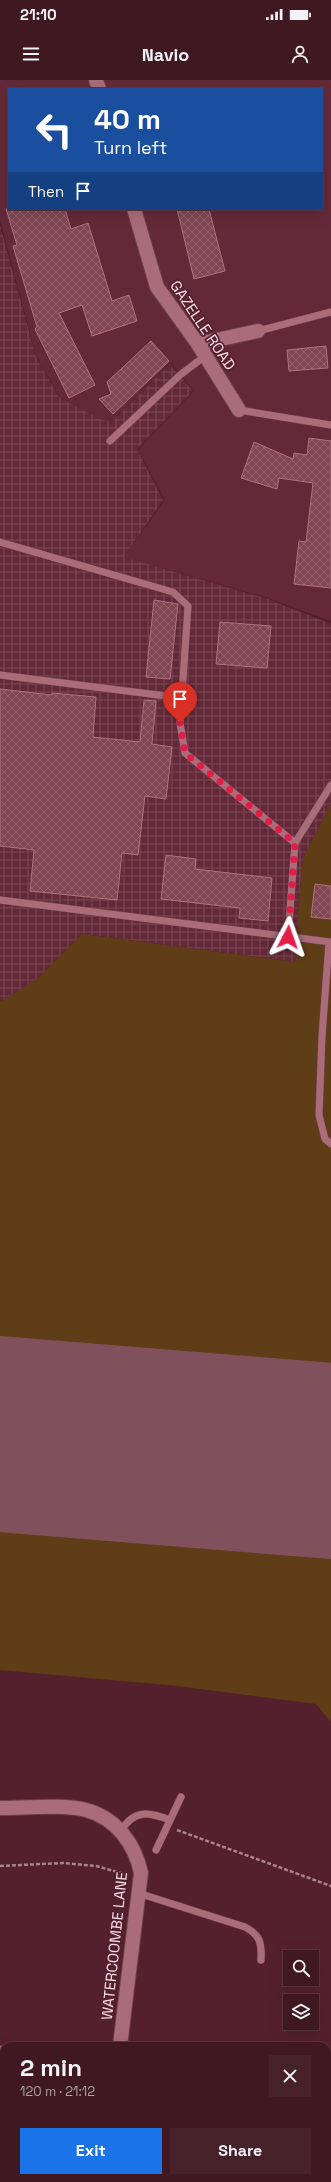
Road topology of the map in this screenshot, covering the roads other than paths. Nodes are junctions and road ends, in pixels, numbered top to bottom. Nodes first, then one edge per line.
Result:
1 (134, 210) edge
2 (331, 312) edge
3 (258, 331) joint
4 (202, 350) junction
5 (239, 410) joint
6 (331, 425) edge
7 (110, 441) dead end
8 (0, 542) edge
9 (0, 675) edge
10 (182, 698) junction
11 (331, 785) edge
12 (295, 843) junction
13 (0, 900) edge
14 (288, 937) junction
15 (330, 942) edge
16 (331, 1144) edge
17 (181, 1797) dead end
18 (0, 1808) edge
19 (170, 1820) junction
20 (121, 1831) junction
21 (156, 1850) dead end
22 (138, 1893) junction
23 (261, 1960) dead end
24 (120, 2042) edge

1 - 4 street, GAZELLE ROAD
2 - 3 lane
3 - 4 street
4 - 5 street, GAZELLE ROAD
4 - 7 lane
5 - 6 lane
8 - 10 lane
9 - 10 lane
10 - 12 lane
11 - 12 lane
12 - 14 lane
13 - 14 lane
14 - 15 lane
15 - 16 lane
17 - 19 lane
18 - 20 street, WATERCOOMBE LANE
19 - 20 lane
19 - 21 lane
20 - 22 street, WATERCOOMBE LANE
22 - 23 lane
22 - 24 street, WATERCOOMBE LANE

